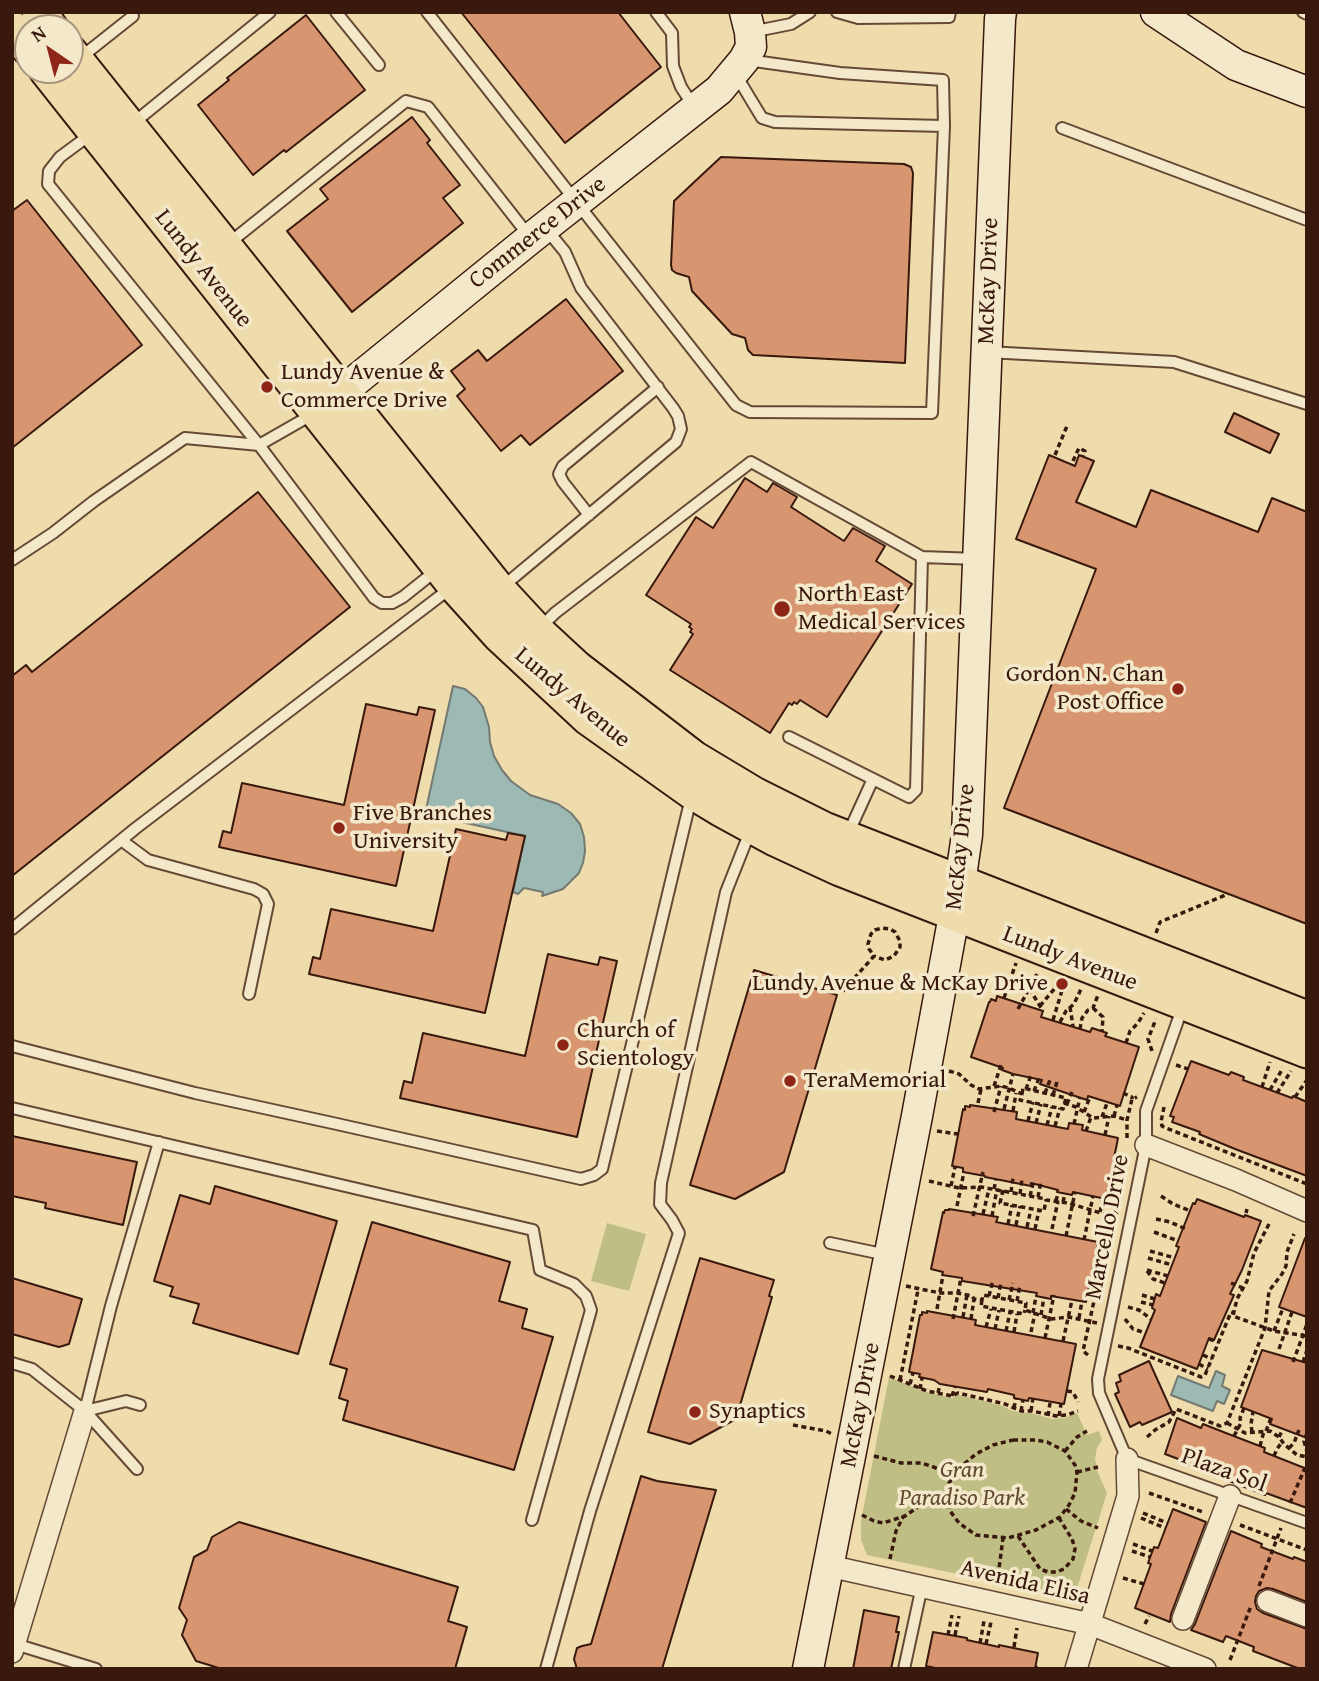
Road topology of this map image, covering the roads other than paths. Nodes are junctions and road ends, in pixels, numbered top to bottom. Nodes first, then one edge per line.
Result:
1 (270, 12) edge
2 (336, 12) edge
3 (428, 12) edge
4 (656, 12) edge
5 (810, 12) edge
6 (837, 12) edge
7 (950, 12) edge
8 (1001, 12) edge
9 (1156, 12) edge
10 (135, 14) edge
11 (745, 45) edge
12 (84, 48) edge
13 (379, 65) dead end
14 (76, 84) edge
15 (1307, 92) edge
16 (695, 109) junction
17 (91, 111) junction
18 (944, 126) junction
19 (129, 127) junction
20 (1062, 128) dead end
21 (576, 202) junction
22 (1307, 220) edge
23 (538, 232) junction
24 (225, 247) junction
25 (986, 351) junction
26 (658, 387) junction
27 (328, 402) junction
28 (1307, 404) edge
29 (259, 445) junction
30 (589, 515) junction
31 (922, 557) junction
32 (12, 559) edge
33 (977, 559) junction
34 (447, 576) junction
35 (499, 590) junction
36 (537, 631) junction
37 (789, 737) dead end
38 (873, 779) junction
39 (692, 792) junction
40 (752, 827) junction
41 (845, 838) junction
42 (121, 840) junction
43 (958, 898) junction
44 (12, 929) edge
45 (248, 994) dead end
46 (1170, 1010) junction
47 (1307, 1018) edge
48 (12, 1046) edge
49 (1294, 1062) edge
50 (12, 1108) edge
51 (159, 1142) junction
52 (1135, 1145) junction
53 (1307, 1211) edge
54 (830, 1243) dead end
55 (890, 1256) junction
56 (12, 1363) edge
57 (140, 1405) dead end
58 (85, 1411) junction
59 (1127, 1459) junction
60 (137, 1469) dead end
61 (1230, 1496) junction
62 (532, 1520) dead end
63 (1307, 1523) edge
64 (829, 1566) junction
65 (922, 1587) junction
66 (1268, 1601) dead end
67 (1307, 1616) edge
68 (1183, 1619) dead end
69 (1090, 1624) junction
70 (13, 1648) edge
71 (96, 1669) edge
72 (546, 1669) edge
73 (808, 1669) edge
74 (904, 1669) edge
75 (1076, 1669) edge
76 (1205, 1669) edge

1 - 19 lane
2 - 13 lane
3 - 21 lane
4 - 16 lane
5 - 11 lane
6 - 7 lane
8 - 25 street, McKay Drive
9 - 15 street
10 - 12 lane
11 - 16 street, Commerce Drive
11 - 18 lane
11 - 18 lane
14 - 17 main road, Lundy Avenue
16 - 21 street, Commerce Drive
17 - 19 main road, Lundy Avenue
17 - 27 main road, Lundy Avenue
17 - 29 lane
18 - 21 lane
19 - 24 main road, Lundy Avenue
20 - 22 lane
21 - 23 street, Commerce Drive
23 - 24 lane
23 - 26 lane
23 - 27 street, Commerce Drive
24 - 27 main road, Lundy Avenue
25 - 28 lane
25 - 33 street, McKay Drive
26 - 30 lane
26 - 30 lane
27 - 29 lane
27 - 34 main road, Lundy Avenue
27 - 35 main road, Lundy Avenue
29 - 32 lane
29 - 34 lane
30 - 35 lane
31 - 33 lane
31 - 36 lane
31 - 38 lane
33 - 43 street, McKay Drive
34 - 39 main road, Lundy Avenue
34 - 42 lane
35 - 36 main road, Lundy Avenue
36 - 41 main road, Lundy Avenue
37 - 38 lane
38 - 41 lane
39 - 40 main road, Lundy Avenue
39 - 48 lane
40 - 43 main road, Lundy Avenue
40 - 72 lane
41 - 43 main road, Lundy Avenue
42 - 44 lane
42 - 45 lane
43 - 46 main road, Lundy Avenue
43 - 47 main road, Lundy Avenue
43 - 55 street, McKay Drive
46 - 49 main road, Lundy Avenue
46 - 52 lane, Marcello Drive
50 - 51 lane
51 - 58 lane
51 - 62 lane
52 - 53 street
52 - 59 lane, Marcello Drive
54 - 55 lane
55 - 64 street, McKay Drive
56 - 58 lane
57 - 58 lane
58 - 60 lane
58 - 70 street
59 - 61 lane, Plaza Sol
59 - 69 street
61 - 63 lane, Plaza Sol
61 - 68 street
64 - 65 street, Avenida Elisa
64 - 73 street, McKay Drive
65 - 69 street, Avenida Elisa
65 - 74 lane
66 - 67 street
69 - 75 street
69 - 76 street, Avenida Elisa
70 - 71 lane

